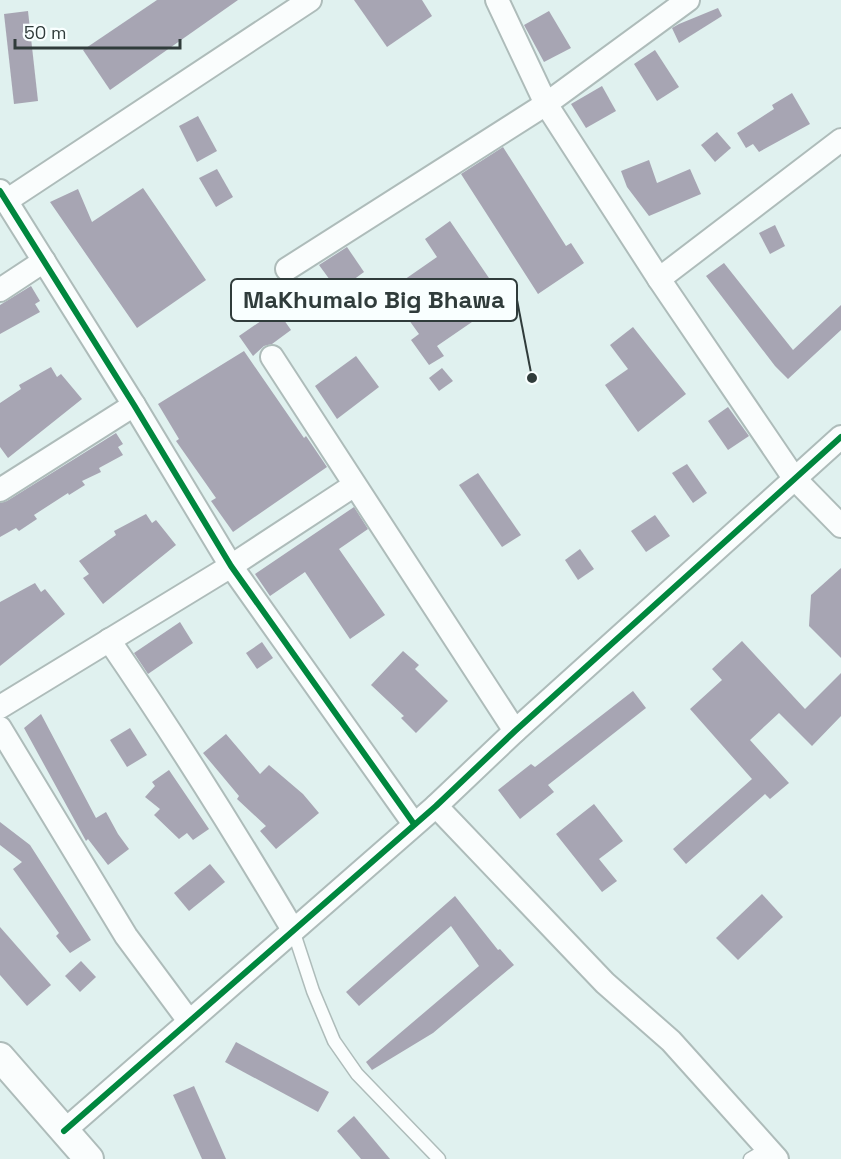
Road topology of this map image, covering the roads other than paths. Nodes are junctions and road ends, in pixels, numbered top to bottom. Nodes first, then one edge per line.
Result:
1 (310, 0) edge
2 (497, 0) edge
3 (688, 0) edge
4 (546, 104) junction
5 (841, 140) edge
6 (3, 196) edge
7 (44, 261) junction
8 (287, 269) dead end
9 (659, 279) junction
10 (0, 290) edge
11 (272, 357) dead end
12 (134, 405) junction
13 (841, 437) edge
14 (794, 478) junction
15 (354, 486) junction
16 (0, 490) edge
17 (841, 526) edge
18 (231, 566) junction
19 (109, 640) junction
20 (0, 707) edge
21 (0, 728) edge
22 (515, 731) junction
23 (436, 806) junction
24 (414, 824) junction
25 (293, 930) junction
26 (189, 1021) junction
27 (0, 1057) edge
28 (64, 1131) junction
29 (765, 1156) edge
30 (89, 1159) edge
31 (439, 1159) edge

1 - 6 street
2 - 4 street
3 - 4 street
4 - 8 street
4 - 9 street
5 - 9 street
6 - 7 street
7 - 10 street
7 - 12 street
9 - 14 street
11 - 15 street
12 - 16 street
12 - 18 street
13 - 14 street
14 - 17 street
14 - 22 street
15 - 18 street
15 - 22 street
18 - 19 street
18 - 24 street
19 - 20 street
19 - 25 street
21 - 26 street
22 - 23 street
23 - 24 street
23 - 29 street
24 - 25 street
25 - 26 street
25 - 31 lane
26 - 28 street
27 - 28 street
28 - 30 street

